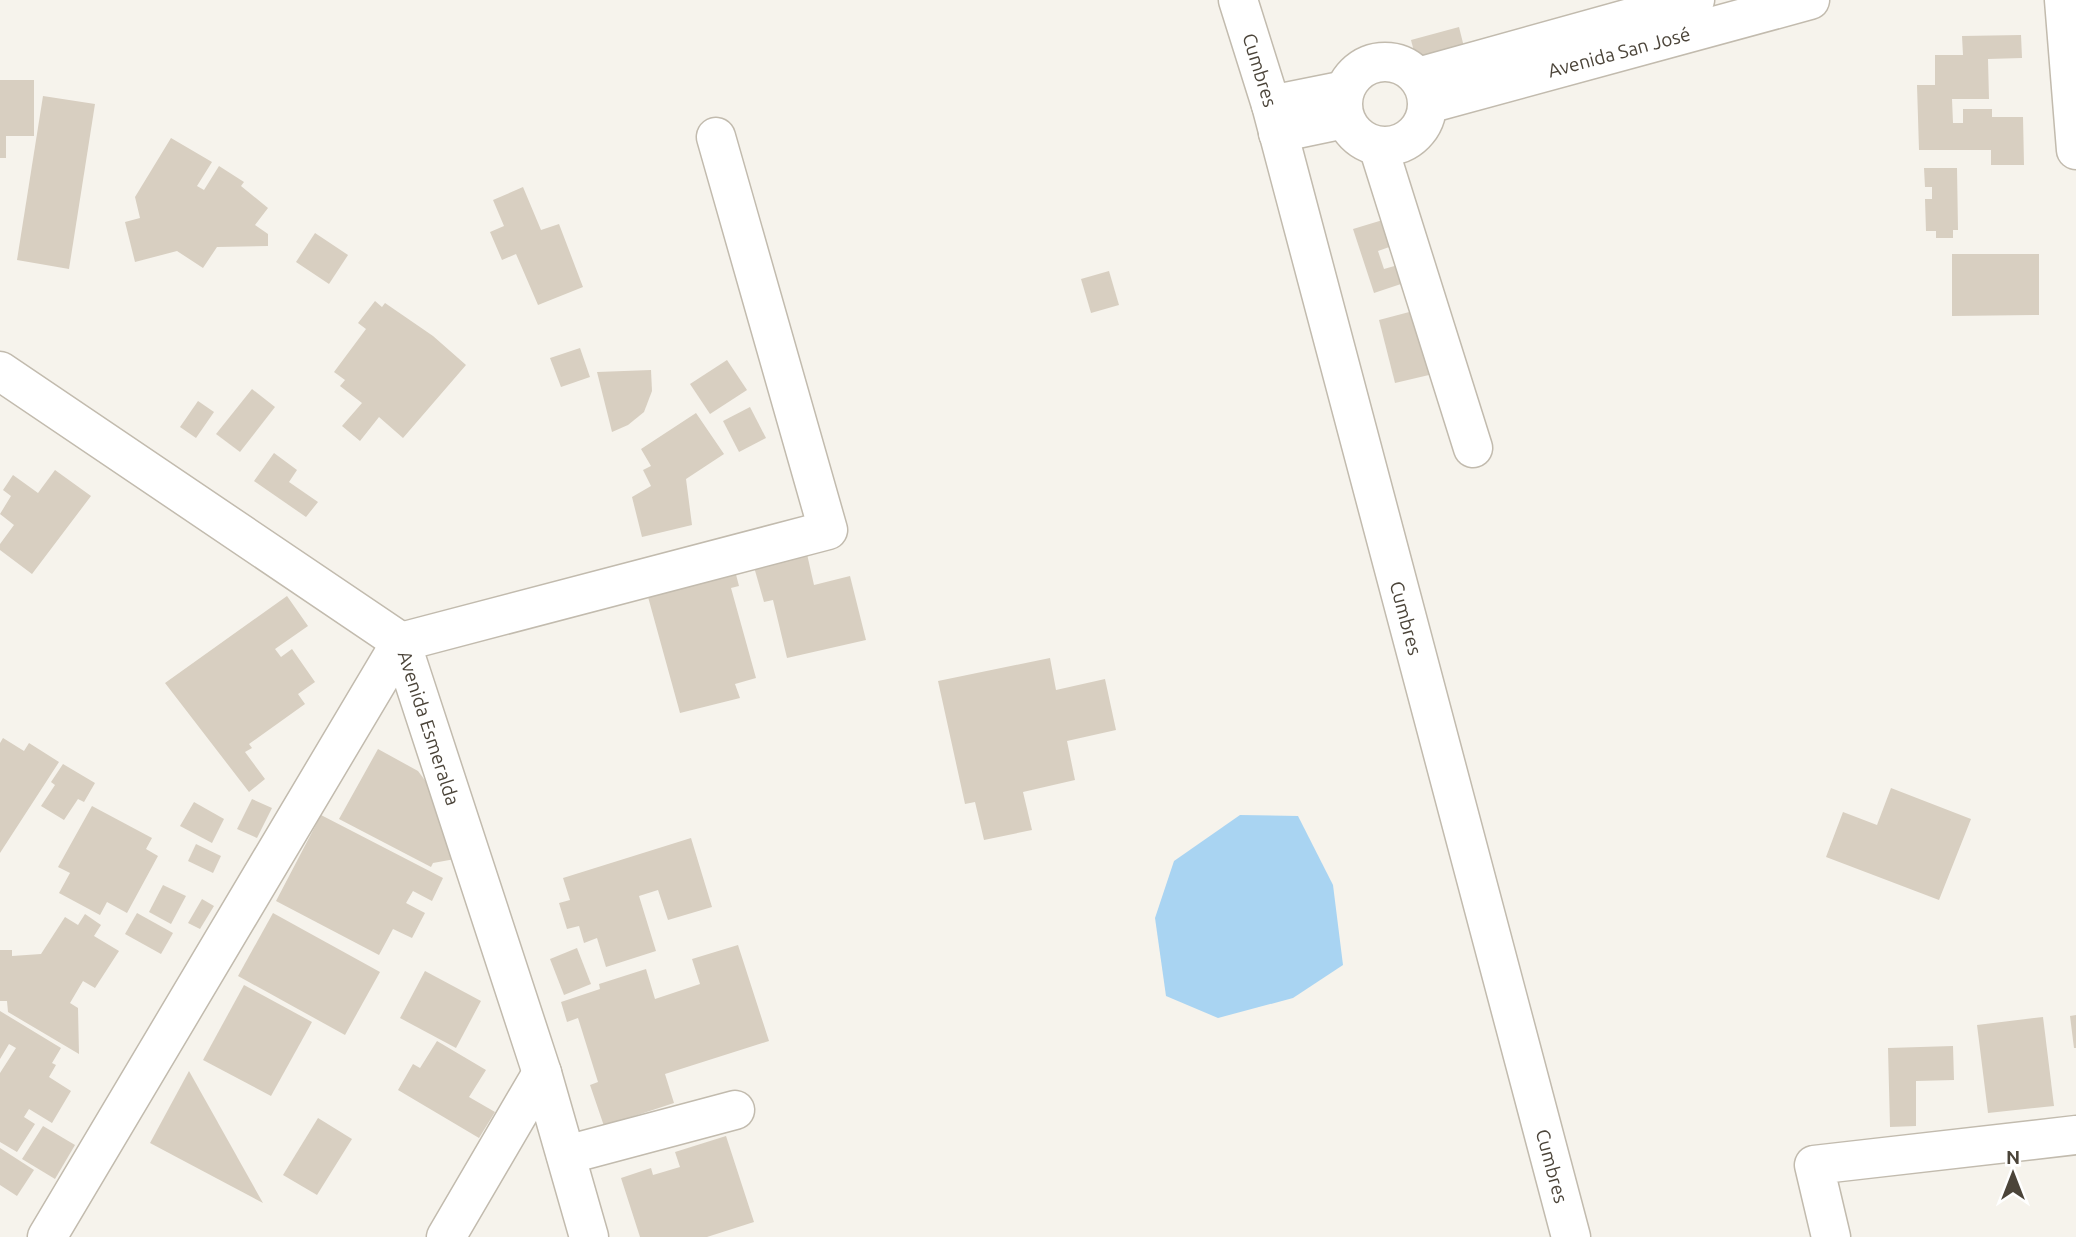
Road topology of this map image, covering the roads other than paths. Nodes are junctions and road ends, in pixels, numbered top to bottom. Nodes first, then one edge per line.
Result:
1 (1238, 0) edge
2 (1695, 0) edge
3 (1810, 0) edge
4 (2064, 0) edge
5 (1657, 27) junction
6 (1423, 90) junction
7 (1345, 104) junction
8 (1275, 119) junction
9 (716, 137) dead end
10 (1378, 146) junction
11 (2076, 150) edge
12 (0, 370) edge
13 (1473, 448) dead end
14 (401, 642) junction
15 (542, 1073) junction
16 (735, 1110) dead end
17 (2076, 1135) edge
18 (566, 1155) junction
19 (47, 1237) edge
20 (446, 1237) edge
21 (589, 1237) edge
22 (1572, 1237) edge
23 (1831, 1237) edge

1 - 8 street, Cumbres
2 - 5 street, Avenida San José
3 - 5 street, Avenida San José
4 - 11 street
5 - 6 street, Avenida San José
6 - 7 street
6 - 10 street
7 - 8 street
7 - 10 street
8 - 22 street, Cumbres
9 - 14 street
10 - 13 street
12 - 14 street, Avenida Esmeralda
14 - 15 street, Avenida Esmeralda
14 - 19 street
15 - 18 street, Avenida Esmeralda
15 - 20 street
16 - 18 street
17 - 23 street
18 - 21 street, Avenida Esmeralda

